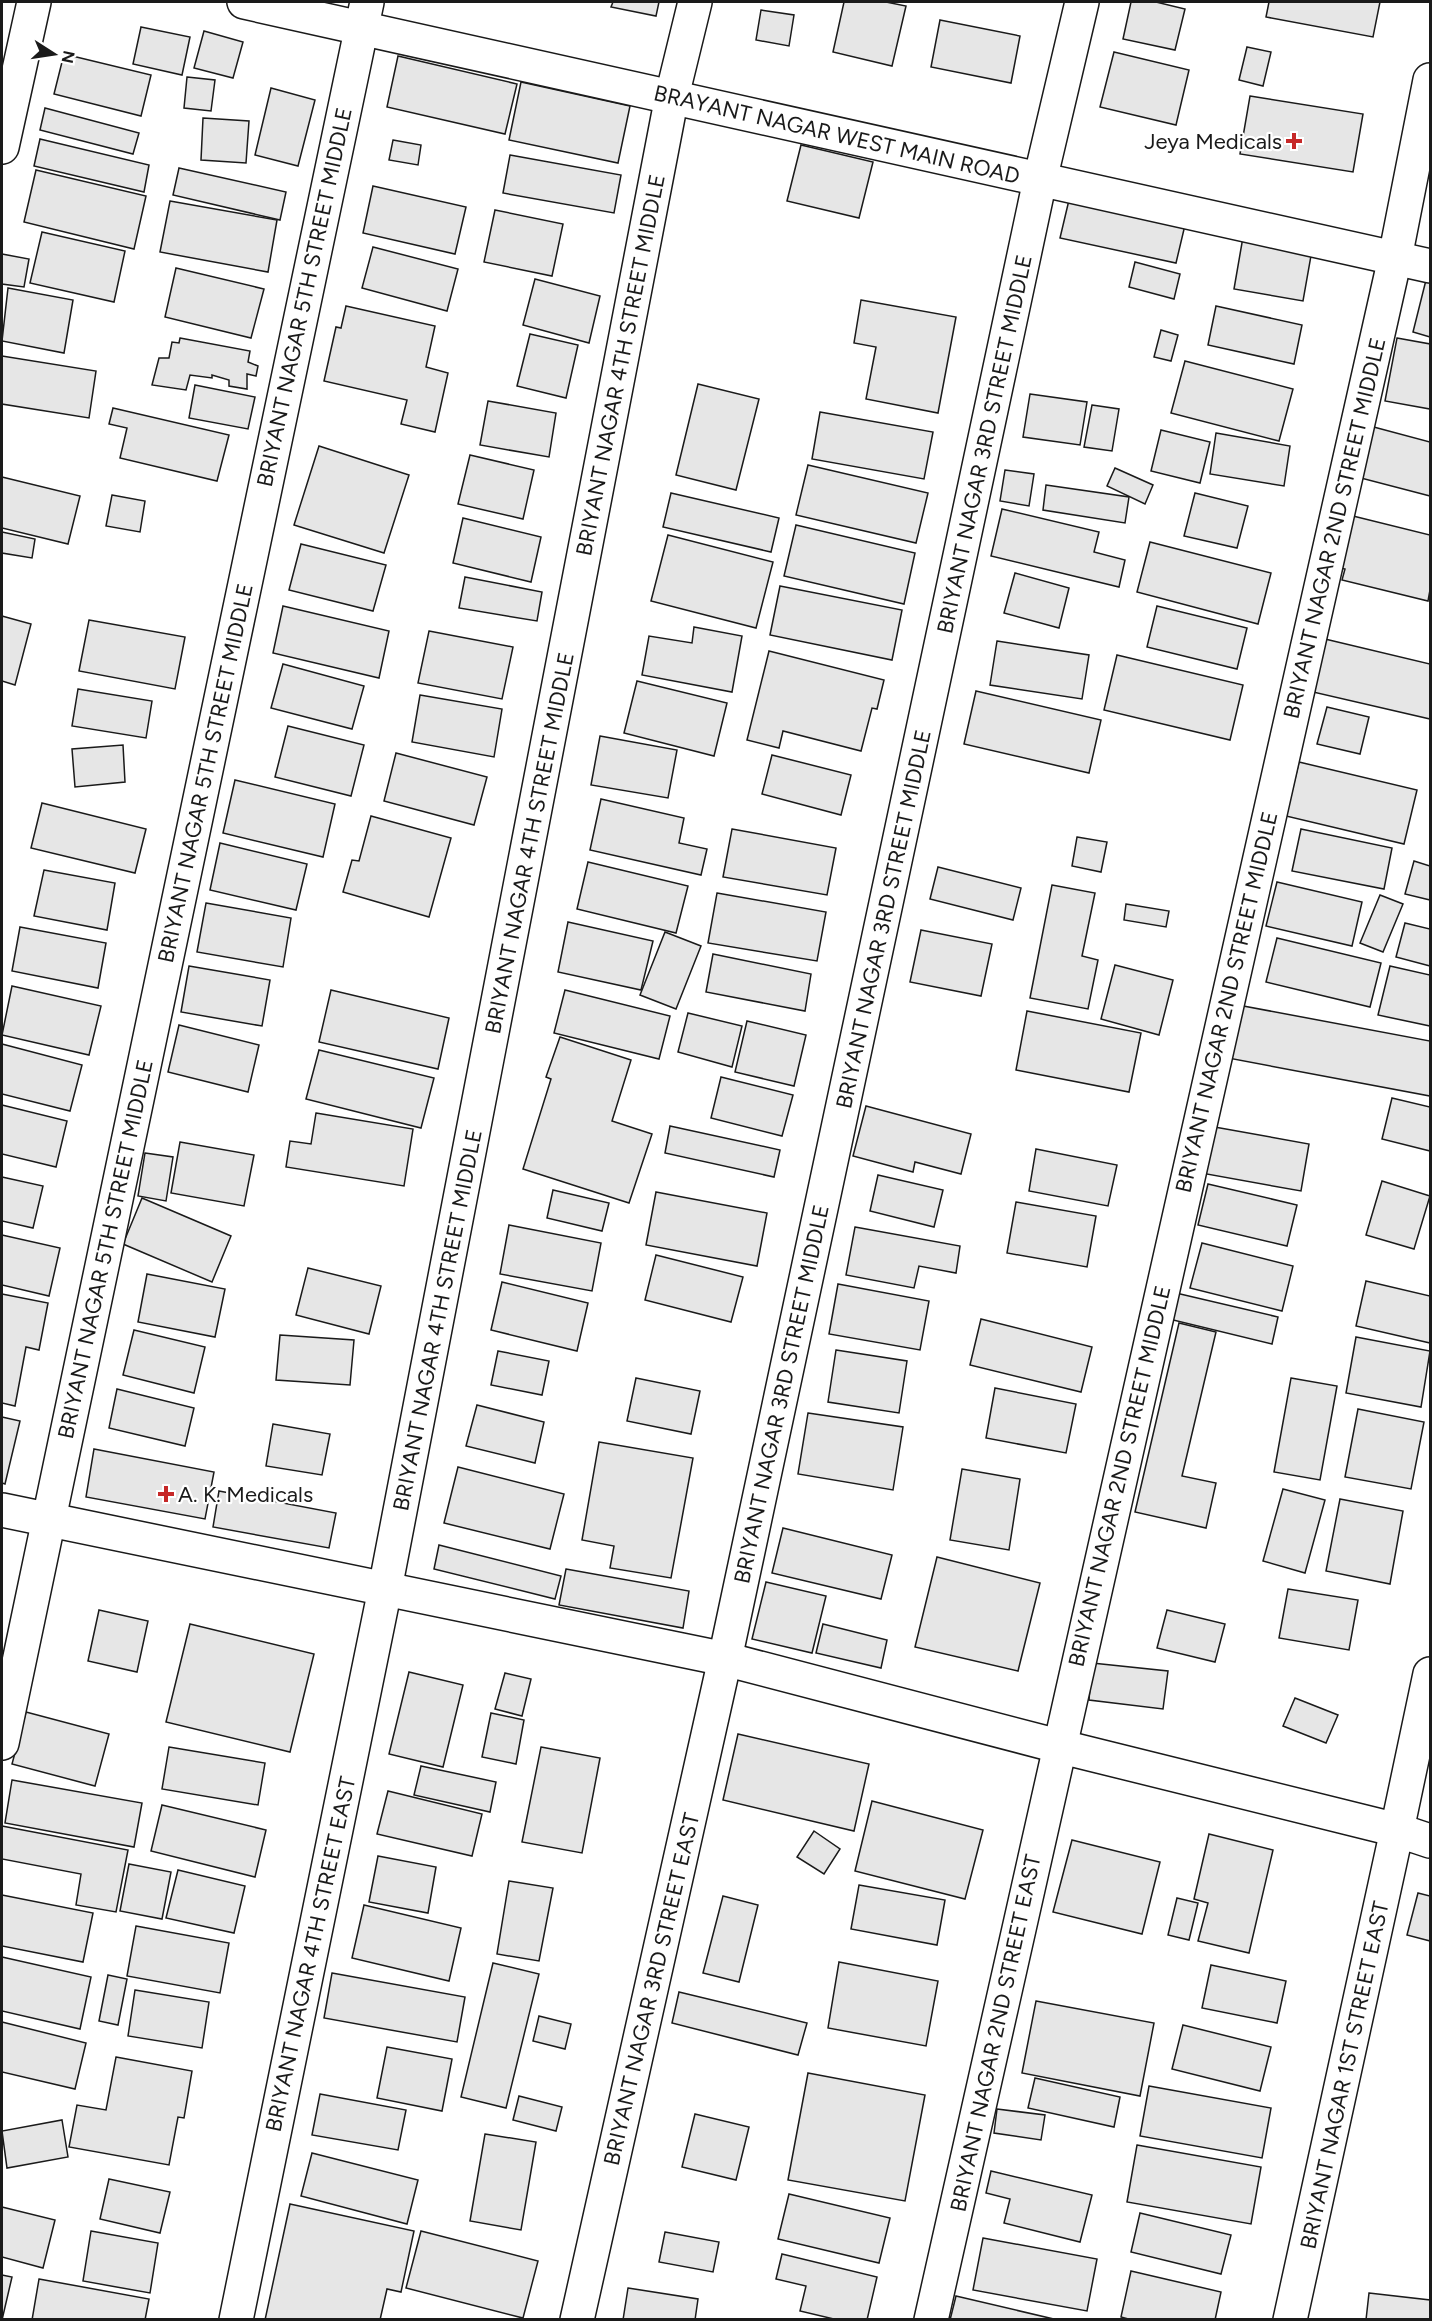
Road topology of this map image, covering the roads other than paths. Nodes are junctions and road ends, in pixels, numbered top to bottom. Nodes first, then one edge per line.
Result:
1 (34, 2) edge
2 (244, 2) edge
3 (695, 2) edge
4 (1082, 2) edge
5 (364, 14) edge
6 (1431, 80) edge
7 (672, 96) junction
8 (2, 147) edge
9 (1040, 180) junction
10 (1395, 258) junction
11 (1431, 266) edge
12 (2, 1510) edge
13 (48, 1520) junction
14 (385, 1589) junction
15 (725, 1659) junction
16 (1431, 1674) edge
17 (2, 1743) edge
18 (1058, 1746) junction
19 (1397, 1830) junction
20 (1431, 1841) edge
21 (236, 2319) edge
22 (577, 2319) edge
23 (931, 2319) edge
24 (1290, 2319) edge

1 - 8 street
2 - 5 street, BRAYANT NAGAR WEST MAIN ROAD
3 - 7 street, BRIYANT NAGAR 4TH STREET MIDDLE
4 - 9 street, BRIYANT NAGAR 3RD STREET MIDDLE
5 - 7 street, BRAYANT NAGAR WEST MAIN ROAD
5 - 13 street, BRIYANT NAGAR 5TH STREET MIDDLE
6 - 10 street, BRIYANT NAGAR 2ND STREET MIDDLE
7 - 9 street, BRAYANT NAGAR WEST MAIN ROAD
7 - 14 street, BRIYANT NAGAR 4TH STREET MIDDLE
9 - 10 street, BRAYANT NAGAR WEST MAIN ROAD
9 - 15 street, BRIYANT NAGAR 3RD STREET MIDDLE
10 - 11 street, BRAYANT NAGAR WEST MAIN ROAD
10 - 18 street, BRIYANT NAGAR 2ND STREET MIDDLE
12 - 13 street
13 - 14 street
13 - 17 street, BRIYANT NAGAR 5TH STREET MIDDLE
14 - 15 street
14 - 21 street, BRIYANT NAGAR 4TH STREET EAST
15 - 18 street
15 - 22 street, BRIYANT NAGAR 3RD STREET EAST
16 - 19 street, BRIYANT NAGAR 1ST STREET EAST
18 - 19 street
18 - 23 street, BRIYANT NAGAR 2ND STREET EAST
19 - 20 street
19 - 24 street, BRIYANT NAGAR 1ST STREET EAST

